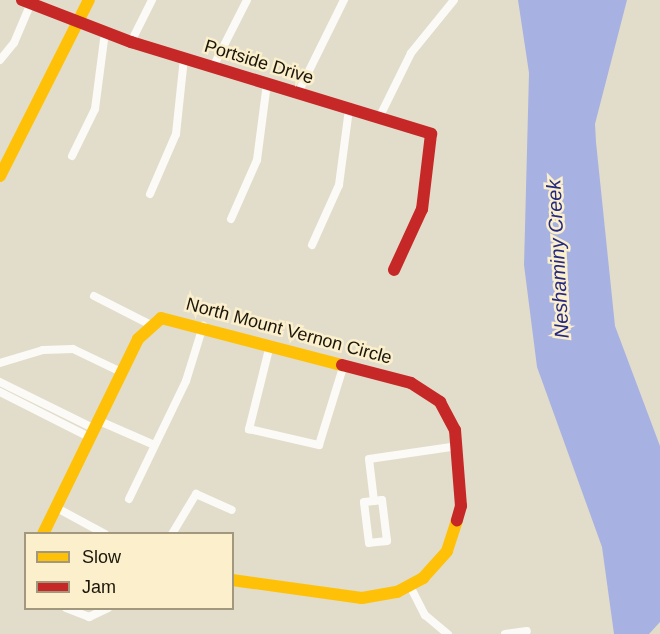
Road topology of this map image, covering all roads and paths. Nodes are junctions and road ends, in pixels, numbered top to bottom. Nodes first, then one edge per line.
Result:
1 (89, 0) edge
2 (152, 0) edge
3 (247, 0) edge
4 (344, 0) edge
5 (454, 0) edge
6 (27, 2) edge
7 (78, 22) junction
8 (105, 32) junction
9 (131, 42) junction
10 (184, 58) junction
11 (0, 60) edge
12 (213, 67) junction
13 (267, 83) junction
14 (298, 93) junction
15 (349, 109) junction
16 (379, 118) junction
17 (72, 156) dead end
18 (0, 176) edge
19 (150, 194) dead end
20 (231, 219) dead end
21 (312, 245) dead end
22 (394, 270) dead end
23 (94, 296) dead end
24 (149, 324) junction
25 (203, 326) junction
26 (270, 345) junction
27 (0, 363) edge
28 (344, 364) junction
29 (121, 372) junction
30 (0, 382) edge
31 (0, 392) edge
32 (93, 428) junction
33 (152, 444) junction
34 (458, 446) junction
35 (129, 499) dead end
36 (374, 501) junction
37 (55, 507) junction
38 (232, 510) dead end
39 (44, 532) edge
40 (101, 532) edge
41 (173, 532) edge
42 (234, 580) edge
43 (410, 586) junction
44 (69, 610) edge
45 (105, 610) edge
46 (527, 631) dead end
47 (448, 634) edge
48 (506, 634) edge

1 - 7 street
2 - 9 street
3 - 12 street
4 - 14 street
5 - 16 street
6 - 7 street, Portside Drive
6 - 11 street
7 - 8 street, Portside Drive
7 - 18 street
8 - 9 street, Portside Drive
8 - 17 street
9 - 10 street, Portside Drive
10 - 12 street, Portside Drive
10 - 19 street
12 - 13 street, Portside Drive
13 - 14 street, Portside Drive
13 - 20 street
14 - 15 street, Portside Drive
15 - 16 street, Portside Drive
15 - 21 street
16 - 22 street, Portside Drive
23 - 24 street
24 - 25 street, North Mount Vernon Circle
24 - 29 street
25 - 26 street, North Mount Vernon Circle
25 - 33 street
26 - 28 street, North Mount Vernon Circle
26 - 28 street
27 - 29 street
28 - 34 street, North Mount Vernon Circle
29 - 32 street
30 - 32 street
31 - 32 street
32 - 33 street
32 - 37 street
33 - 35 street
34 - 36 street
34 - 43 street, North Mount Vernon Circle
36 - 36 street
37 - 39 street
37 - 40 street
38 - 41 street
42 - 43 street
43 - 47 street
44 - 45 street
46 - 48 street

